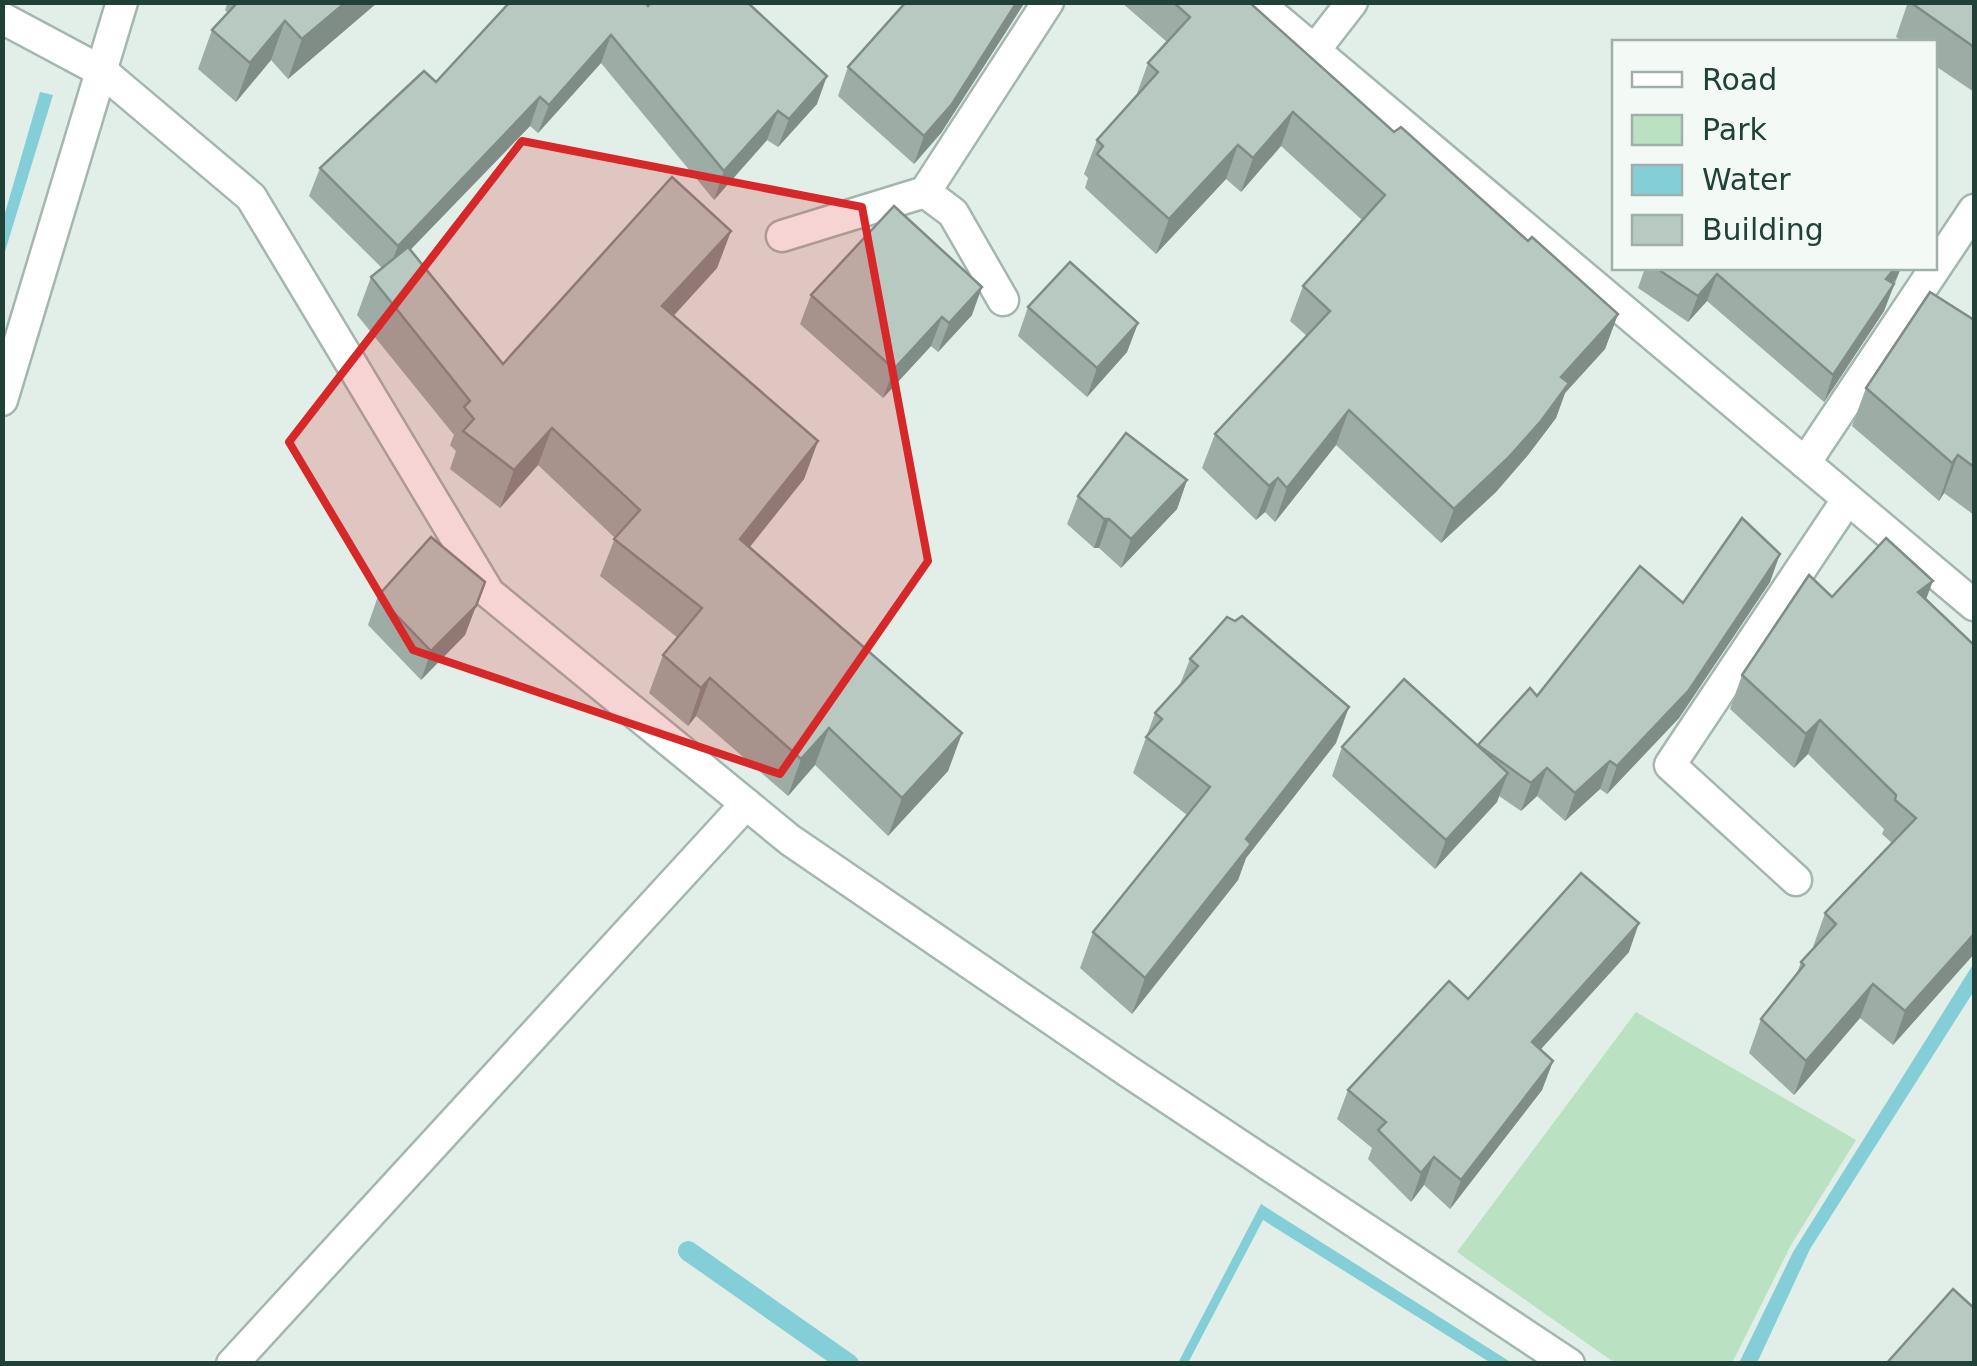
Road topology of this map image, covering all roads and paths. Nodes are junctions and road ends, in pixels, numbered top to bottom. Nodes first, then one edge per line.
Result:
1 (122, 2) edge
2 (1048, 2) edge
3 (1257, 2) edge
4 (1352, 2) edge
5 (2, 18) edge
6 (1314, 51) junction
7 (103, 72) junction
8 (925, 192) junction
9 (1974, 210) edge
10 (782, 236) dead end
11 (1937, 265) edge
12 (1934, 270) edge
13 (1002, 300) dead end
14 (2, 400) edge
15 (1804, 464) junction
16 (1848, 500) junction
17 (1974, 605) edge
18 (746, 804) junction
19 (1796, 880) dead end
20 (232, 1364) edge
21 (1569, 1364) edge

1 - 7 street
2 - 8 street
3 - 6 street
4 - 6 street
5 - 7 street
6 - 15 street
7 - 14 street
7 - 18 street
8 - 10 street
8 - 13 street
9 - 11 street
12 - 15 street
15 - 16 street
16 - 17 street
16 - 19 street
18 - 20 street
18 - 21 street

